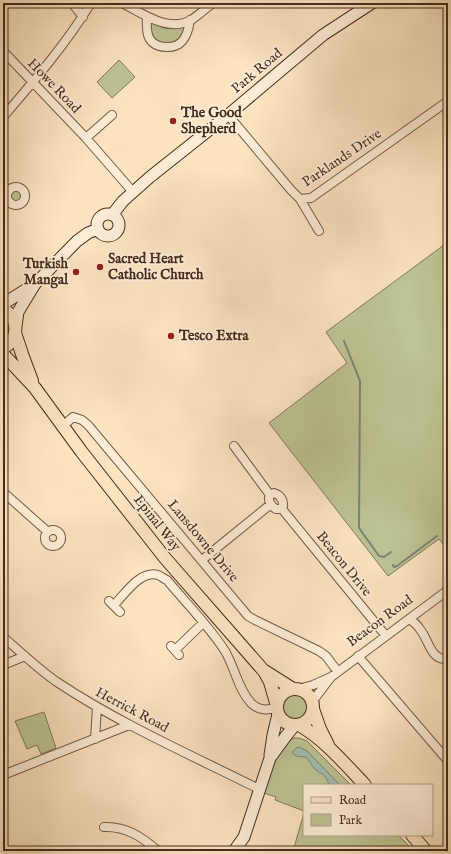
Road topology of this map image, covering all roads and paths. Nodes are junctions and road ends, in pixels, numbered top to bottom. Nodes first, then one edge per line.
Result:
1 (72, 3) edge
2 (91, 3) edge
3 (122, 3) edge
4 (213, 3) edge
5 (372, 3) edge
6 (83, 17) junction
7 (148, 17) junction
8 (190, 20) junction
9 (3, 51) edge
10 (32, 83) junction
11 (448, 101) edge
12 (112, 115) dead end
13 (228, 115) junction
14 (3, 117) edge
15 (86, 138) junction
16 (133, 192) junction
17 (300, 199) junction
18 (112, 215) junction
19 (98, 229) junction
20 (319, 230) dead end
21 (35, 284) junction
22 (3, 304) edge
23 (3, 309) edge
24 (16, 330) junction
25 (3, 348) edge
26 (3, 354) edge
27 (35, 388) junction
28 (63, 426) junction
29 (234, 446) dead end
30 (3, 492) edge
31 (270, 494) junction
32 (271, 504) junction
33 (282, 509) junction
34 (48, 532) dead end
35 (202, 560) junction
36 (448, 590) edge
37 (114, 606) dead end
38 (410, 619) junction
39 (203, 624) junction
40 (386, 636) junction
41 (3, 637) edge
42 (175, 650) dead end
43 (25, 656) junction
44 (358, 656) junction
45 (448, 659) edge
46 (3, 665) edge
47 (263, 670) junction
48 (338, 672) junction
49 (331, 677) junction
50 (296, 689) junction
51 (97, 706) junction
52 (313, 706) junction
53 (277, 709) junction
54 (129, 725) junction
55 (297, 725) junction
56 (95, 739) junction
57 (330, 750) junction
58 (270, 758) junction
59 (448, 761) edge
60 (3, 775) edge
61 (364, 784) edge
62 (259, 789) junction
63 (104, 827) dead end
64 (413, 836) edge
65 (158, 851) edge
66 (234, 851) edge
67 (426, 851) edge

1 - 6 street
2 - 6 street
3 - 7 street
4 - 8 street
5 - 13 street, Park Road
6 - 10 street
7 - 8 street
7 - 8 street
9 - 10 street, Howe Road
10 - 14 street
10 - 15 street, Howe Road
11 - 17 street, Parklands Drive
12 - 15 street
13 - 16 street, Park Road
13 - 17 street, Parklands Drive
15 - 16 street, Howe Road
16 - 18 street, Park Road
17 - 20 street
18 - 19 street, Park Road
18 - 19 street
19 - 21 street, Park Road
21 - 22 street, Park Road
21 - 24 street, Park Road
23 - 24 main road, Epinal Way
24 - 25 main road
24 - 27 main road, Epinal Way
26 - 27 main road, Epinal Way
27 - 28 main road, Epinal Way
28 - 35 street, Lansdowne Drive
28 - 47 main road, Epinal Way
29 - 31 street, Beacon Drive
30 - 34 street
31 - 32 street
31 - 33 street, Beacon Drive
32 - 33 street, Beacon Drive
32 - 35 street
33 - 40 street, Beacon Drive
35 - 48 street, Lansdowne Drive
36 - 38 street, Beacon Road
37 - 39 street
38 - 40 street, Beacon Road
38 - 45 street
39 - 42 street
39 - 53 street
40 - 44 street, Beacon Road
41 - 43 street, Herrick Road
43 - 46 street
43 - 51 street, Herrick Road
44 - 48 street, Beacon Road
44 - 59 street
47 - 50 main road, Epinal Way
47 - 53 main road, Epinal Way
48 - 49 street, Beacon Road
49 - 50 street, Beacon Road
49 - 52 street, Beacon Road
50 - 52 main road
50 - 53 main road
51 - 54 street, Herrick Road
51 - 56 street
52 - 55 main road
52 - 57 main road
53 - 55 main road
53 - 58 street
54 - 56 street
54 - 62 street, Herrick Road
55 - 57 main road
55 - 58 street
56 - 60 street
57 - 61 main road
58 - 62 street
62 - 66 street
63 - 65 street
64 - 67 main road

